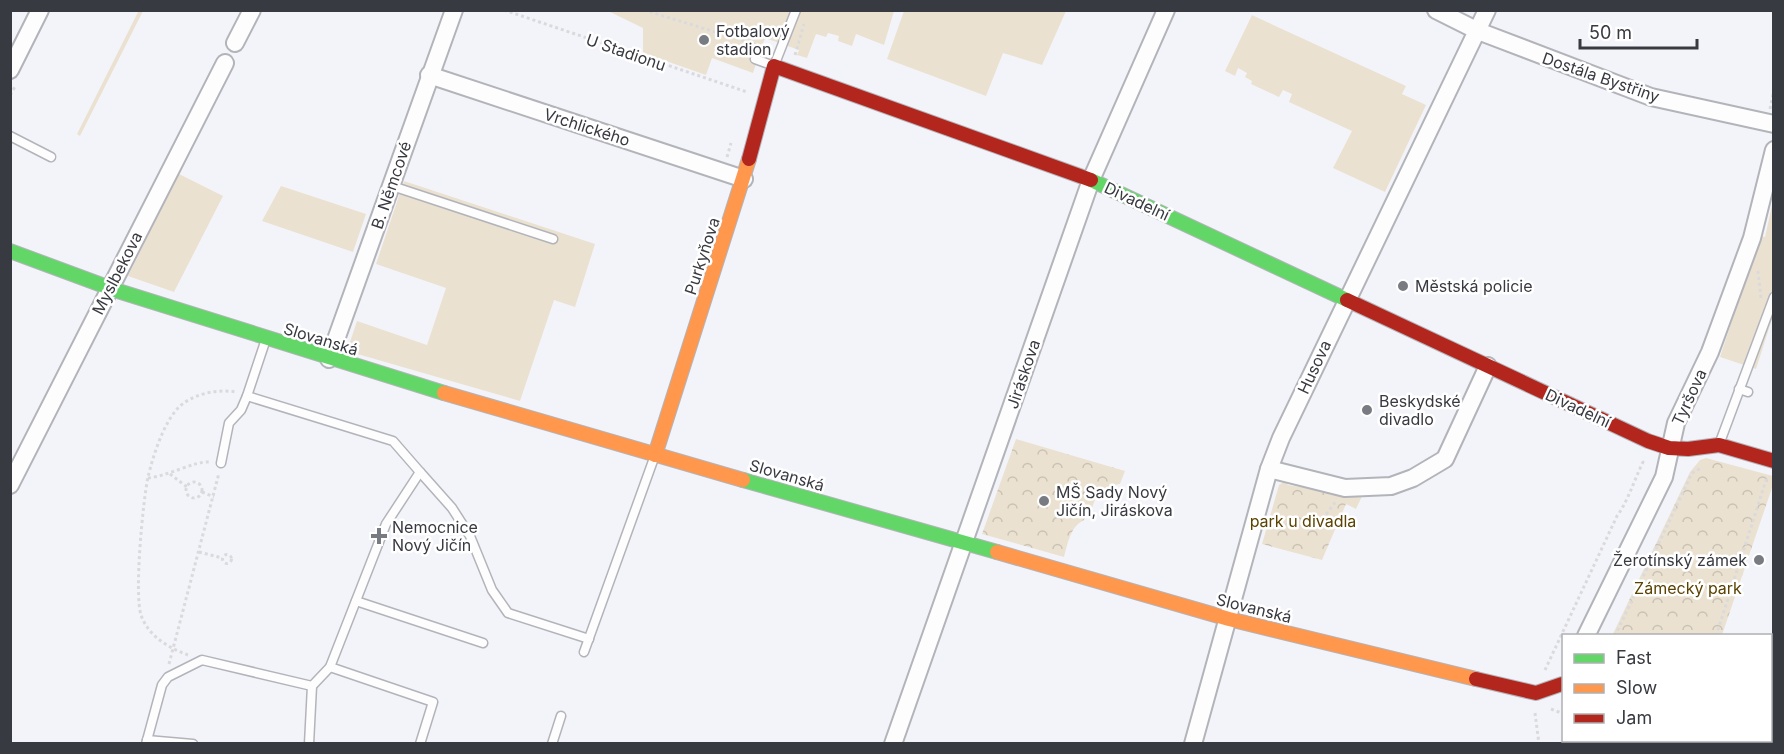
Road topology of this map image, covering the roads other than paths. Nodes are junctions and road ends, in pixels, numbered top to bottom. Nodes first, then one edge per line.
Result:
1 (40, 10) edge
2 (252, 10) edge
3 (454, 10) edge
4 (796, 10) edge
5 (1166, 10) edge
6 (1436, 10) edge
7 (1487, 10) edge
8 (1478, 31) junction
9 (235, 43) dead end
10 (755, 58) dead end
11 (225, 63) dead end
12 (774, 66) junction
13 (10, 70) edge
14 (429, 75) junction
15 (1773, 124) edge
16 (10, 136) edge
17 (1773, 150) edge
18 (51, 157) dead end
19 (744, 179) junction
20 (1091, 180) junction
21 (392, 186) junction
22 (553, 239) dead end
23 (10, 251) edge
24 (109, 288) junction
25 (1773, 297) edge
26 (1347, 299) junction
27 (266, 339) junction
28 (329, 359) junction
29 (1488, 366) junction
30 (246, 396) junction
31 (1719, 445) junction
32 (1669, 448) junction
33 (655, 454) junction
34 (221, 463) road end
35 (1771, 467) edge
36 (1269, 469) junction
37 (420, 472) junction
38 (10, 485) edge
39 (964, 543) junction
40 (356, 602) junction
41 (1229, 620) junction
42 (1587, 634) edge
43 (589, 639) junction
44 (483, 643) dead end
45 (584, 652) dead end
46 (330, 667) junction
47 (1562, 684) edge
48 (312, 686) junction
49 (561, 716) dead end
50 (147, 742) edge
51 (193, 744) edge
52 (309, 744) edge
53 (420, 744) edge
54 (552, 744) edge
55 (893, 744) edge
56 (1192, 744) edge

1 - 13 street
2 - 9 street
3 - 14 street, B. Němcové
4 - 12 lane
5 - 20 street, Jiráskova
6 - 8 street, Dostála Bystřiny
7 - 8 street, Husova
8 - 15 street, Dostála Bystřiny
8 - 26 street, Husova
10 - 12 lane
11 - 24 street, Myslbekova
12 - 19 street, Purkyňova
12 - 20 street, Divadelní
14 - 19 street, Vrchlického
14 - 21 street, B. Němcové
16 - 18 lane
17 - 32 street, Tyršova
19 - 33 street, Purkyňova
20 - 26 street, Divadelní
20 - 39 street, Jiráskova
21 - 22 lane
21 - 28 street, B. Němcové
23 - 24 street, Slovanská
24 - 27 street, Slovanská
24 - 38 street, Myslbekova
25 - 31 lane
26 - 29 street, Divadelní
26 - 36 street, Husova
27 - 28 street, Slovanská
27 - 30 lane
28 - 33 street, Slovanská
29 - 32 street, Divadelní
29 - 36 street
30 - 34 lane
30 - 37 lane
31 - 32 street
31 - 35 street
32 - 42 street, Tyršova
33 - 39 street, Slovanská
33 - 43 lane
36 - 41 street, Husova
37 - 40 lane
37 - 43 lane
39 - 41 street, Slovanská
39 - 55 street, Jiráskova
40 - 44 lane
40 - 46 lane
41 - 47 street, Slovanská
41 - 56 street, Husova
43 - 45 lane
46 - 48 lane
46 - 53 lane
48 - 50 lane
48 - 52 lane
49 - 54 lane
50 - 51 lane

